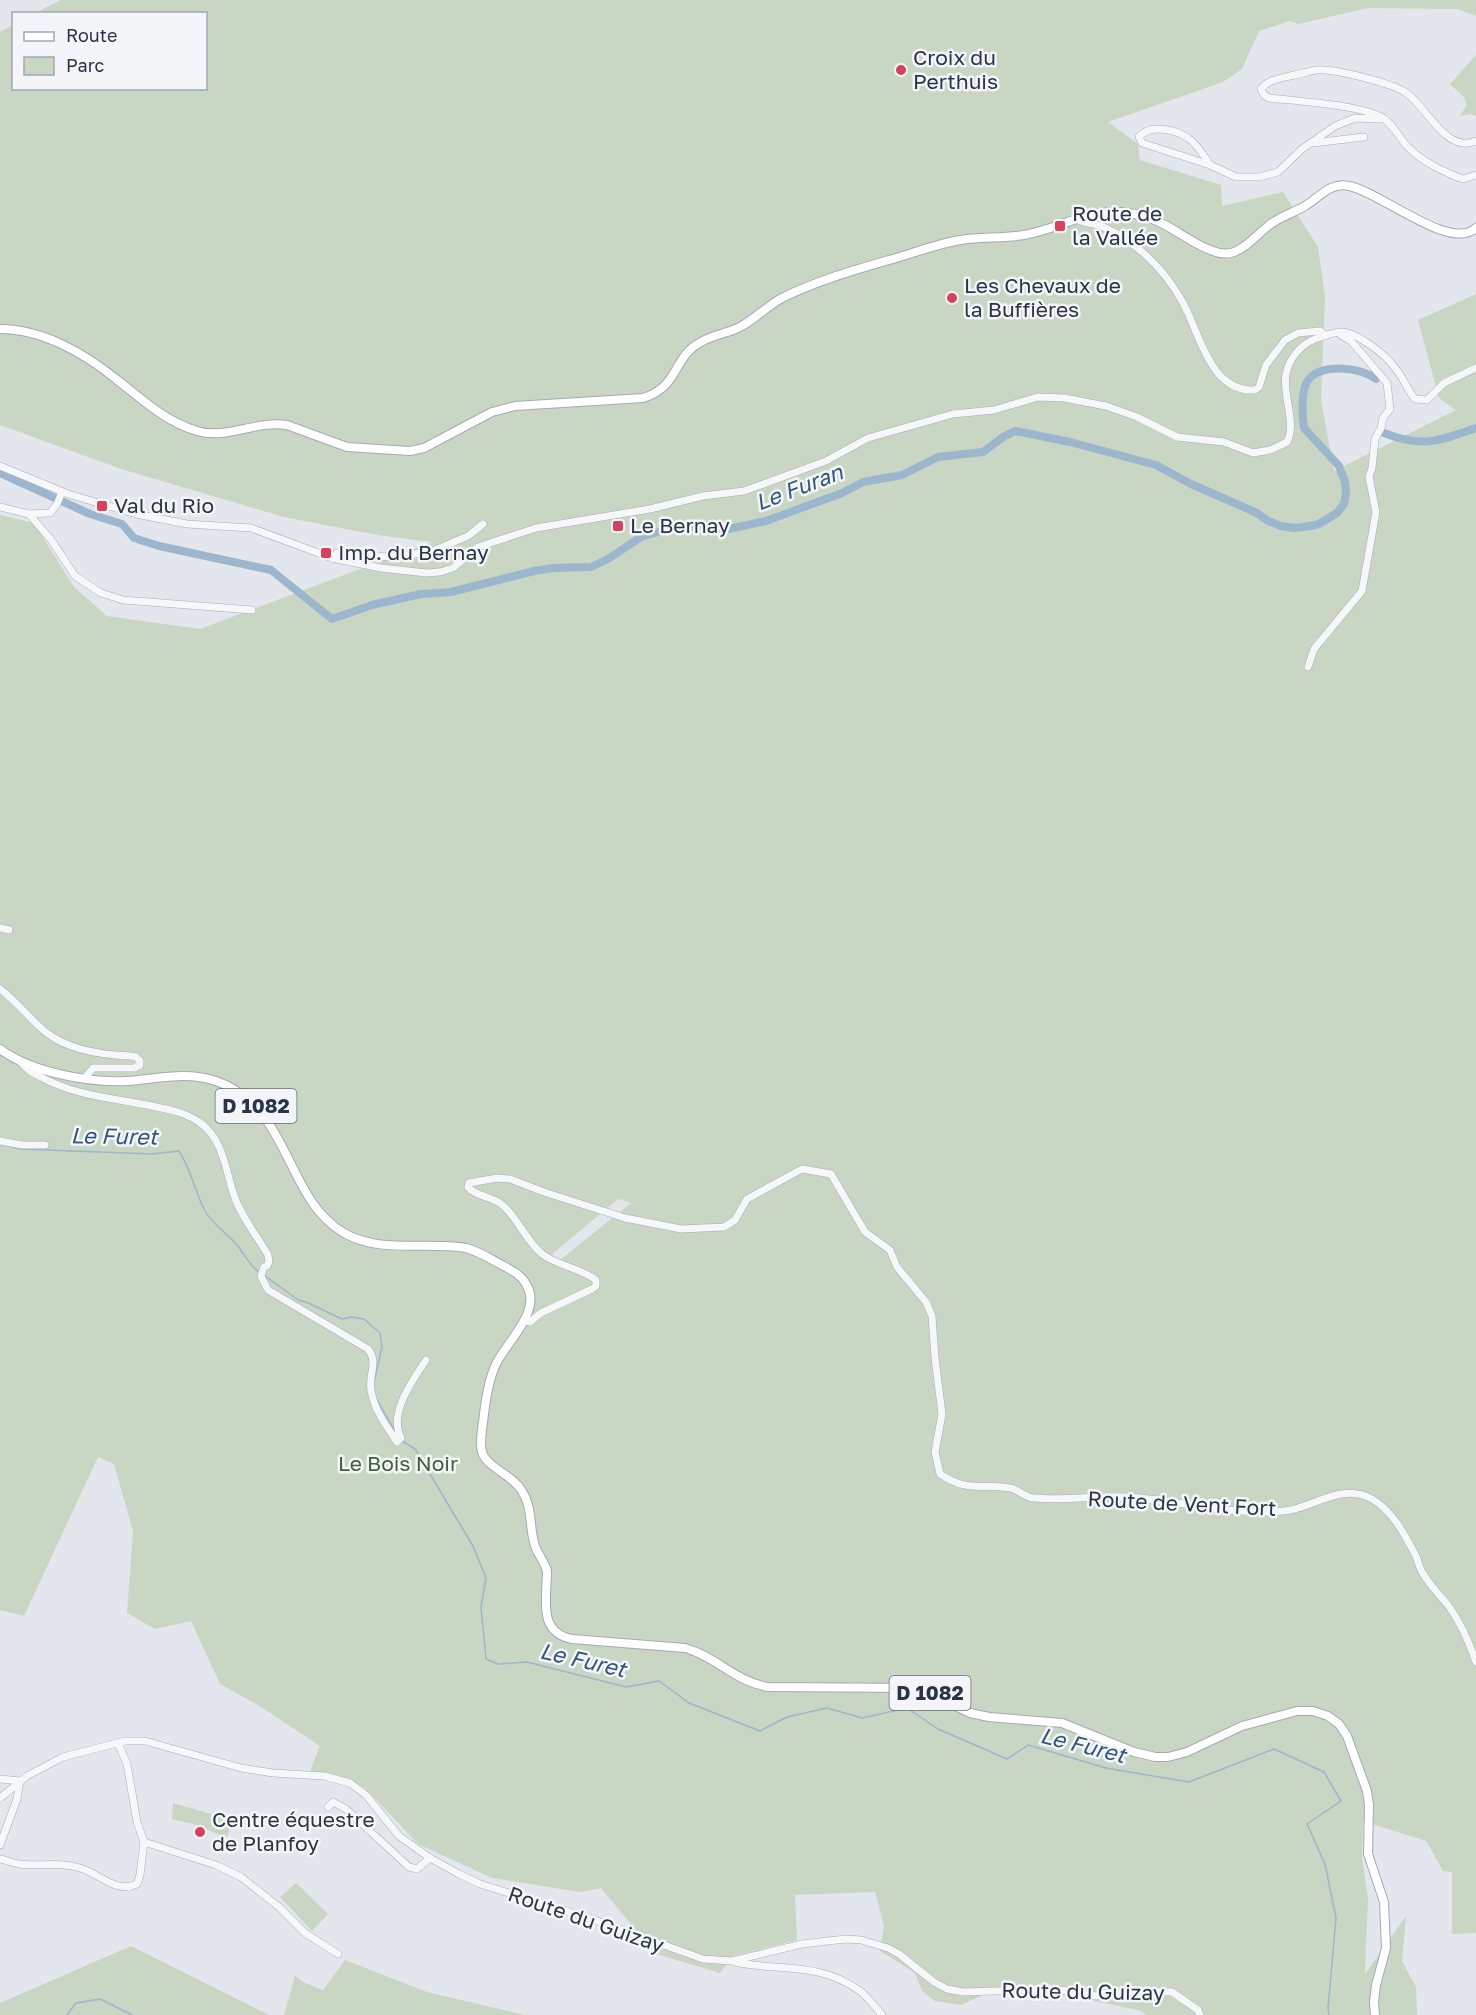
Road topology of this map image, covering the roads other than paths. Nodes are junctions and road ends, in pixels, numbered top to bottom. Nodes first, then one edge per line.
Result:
1 (1385, 120) junction
2 (1364, 137) dead end
3 (1476, 141) edge
4 (1310, 143) junction
5 (1210, 165) junction
6 (1476, 175) edge
7 (1077, 219) junction
8 (1476, 228) edge
9 (0, 329) edge
10 (1336, 333) junction
11 (1326, 336) junction
12 (1476, 368) edge
13 (0, 466) edge
14 (62, 493) junction
15 (0, 507) edge
16 (29, 514) junction
17 (483, 524) dead end
18 (332, 558) junction
19 (252, 610) dead end
20 (1308, 667) dead end
21 (0, 928) edge
22 (9, 930) dead end
23 (0, 989) edge
24 (0, 1049) edge
25 (20, 1061) junction
26 (85, 1078) junction
27 (0, 1141) edge
28 (45, 1146) dead end
29 (524, 1322) junction
30 (426, 1360) dead end
31 (1476, 1662) edge
32 (117, 1743) junction
33 (0, 1779) edge
34 (20, 1781) junction
35 (0, 1798) edge
36 (328, 1808) dead end
37 (144, 1842) junction
38 (0, 1845) edge
39 (430, 1858) junction
40 (0, 1859) edge
41 (338, 1954) dead end
42 (732, 1961) junction
43 (882, 2015) edge
44 (1200, 2015) edge
45 (1375, 2015) edge

1 - 3 street
1 - 4 street
1 - 6 street
2 - 4 street
4 - 5 street
5 - 5 street
7 - 8 main road
7 - 9 main road
7 - 11 street
10 - 11 street
10 - 12 street
10 - 20 street
11 - 18 street
13 - 14 street
14 - 16 street
14 - 18 street
15 - 16 street
16 - 19 street
17 - 18 street
21 - 22 street
23 - 26 street
24 - 25 main road, D 1082
25 - 26 main road, D 1082
25 - 30 street
26 - 29 main road, D 1082
27 - 28 street
29 - 31 street, Route de Vent Fort
29 - 45 main road, D 1082
32 - 34 street, Route du Guizay
32 - 37 street
32 - 39 street, Route du Guizay
33 - 34 street
34 - 35 street, Route du Guizay
34 - 38 street
36 - 39 street
37 - 40 street
37 - 41 street
39 - 42 street, Route du Guizay
42 - 43 street
42 - 44 street, Route du Guizay

